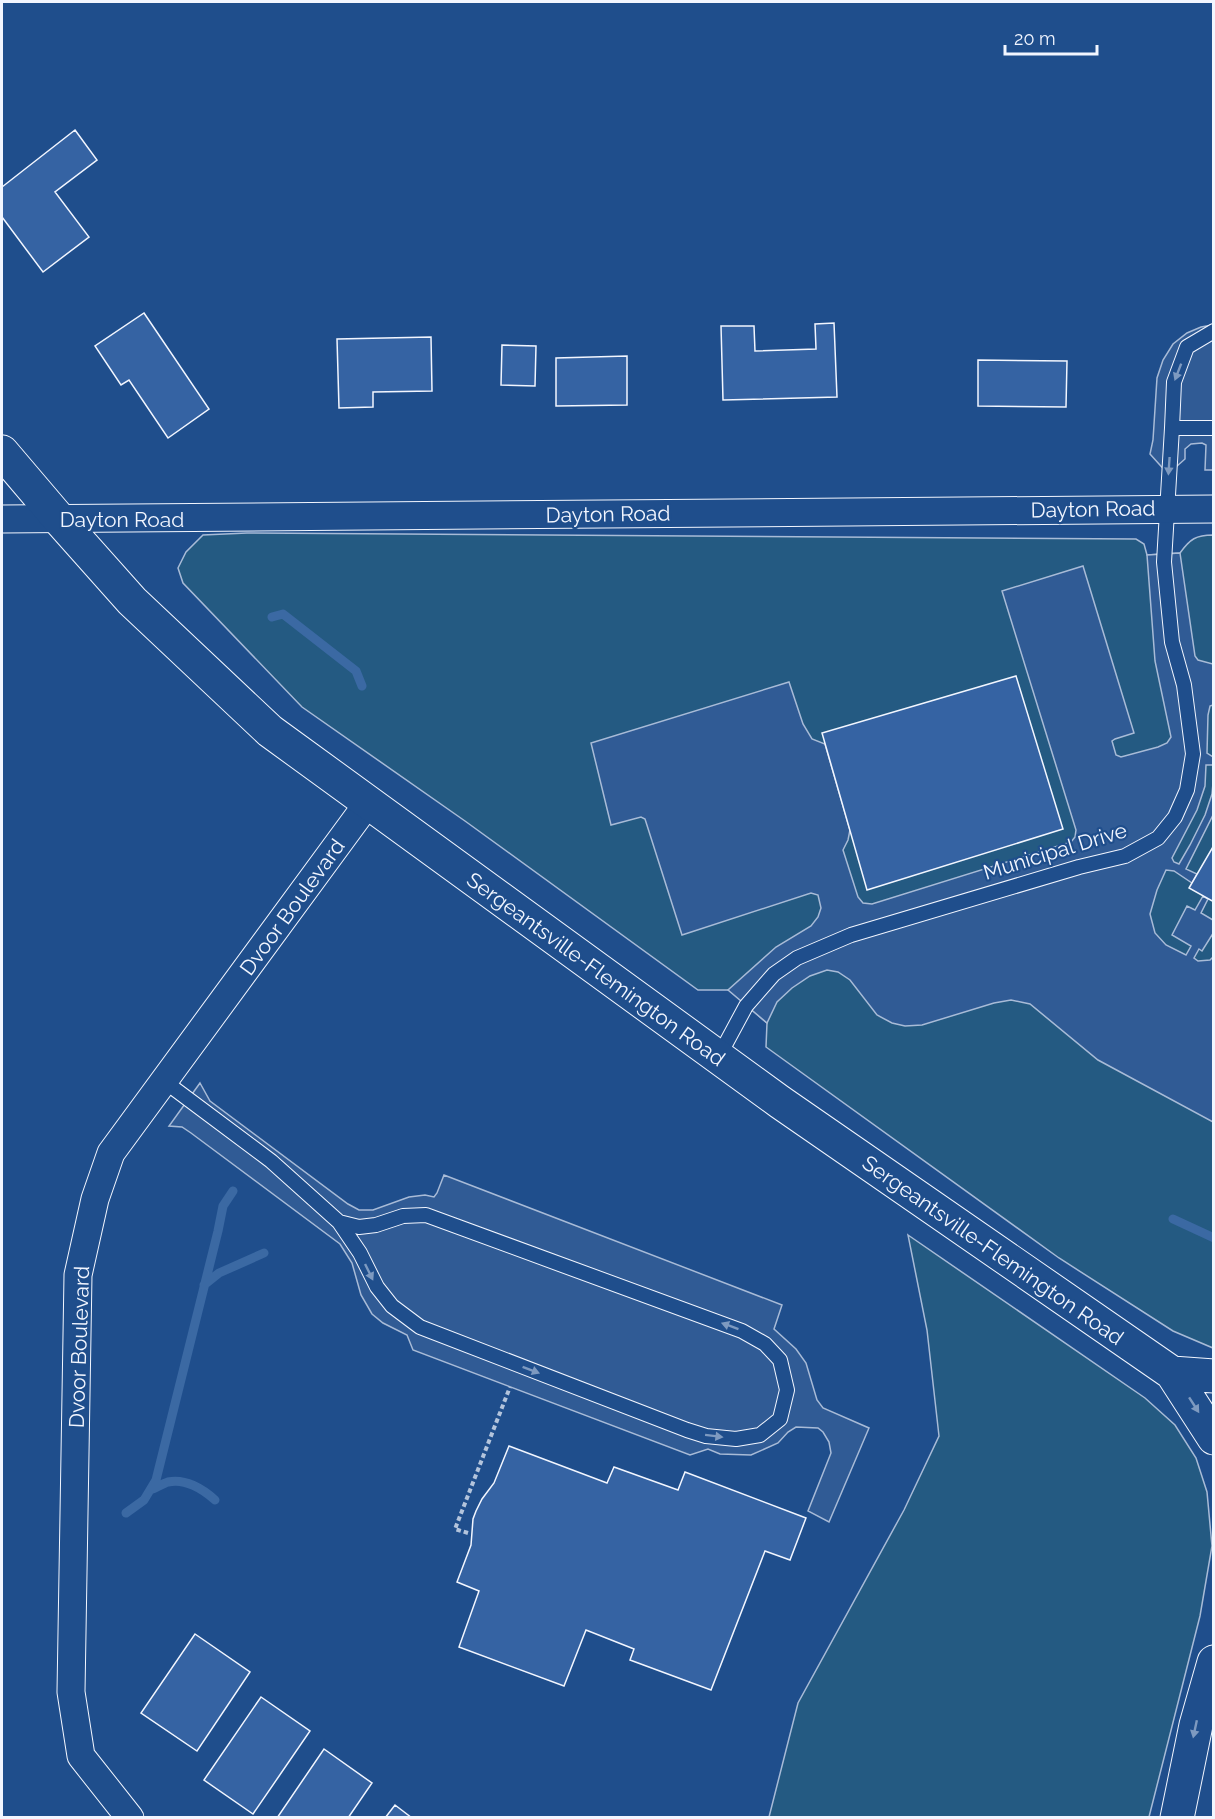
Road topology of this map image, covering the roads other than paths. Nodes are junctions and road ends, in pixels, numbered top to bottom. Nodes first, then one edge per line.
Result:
1 (1214, 331) edge
2 (1172, 428) junction
3 (1214, 428) edge
4 (2, 452) edge
5 (1167, 508) junction
6 (1214, 509) edge
7 (2, 519) edge
8 (58, 519) junction
9 (368, 803) junction
10 (718, 1058) junction
11 (164, 1081) junction
12 (339, 1222) junction
13 (1172, 1373) junction
14 (1214, 1376) edge
15 (1214, 1438) edge
16 (1213, 1677) edge
17 (130, 1818) edge
18 (1177, 1818) edge

1 -> 2 lane, Municipal Drive
2 - 3 lane
2 -> 5 lane, Municipal Drive
4 - 8 main road, Sergeantsville-Flemington Road
5 - 6 street, Dayton Road
5 - 8 street, Dayton Road
5 - 10 lane, Municipal Drive
7 - 8 street, Dayton Road
8 - 9 main road, Sergeantsville-Flemington Road
9 - 10 main road, Sergeantsville-Flemington Road
9 - 11 street, Dvoor Boulevard
10 - 13 main road, Sergeantsville-Flemington Road
11 - 12 lane
11 - 17 street, Dvoor Boulevard
12 -> 12 lane
13 - 14 main road
13 -> 15 main road, Sergeantsville-Flemington Road
16 -> 18 main road

